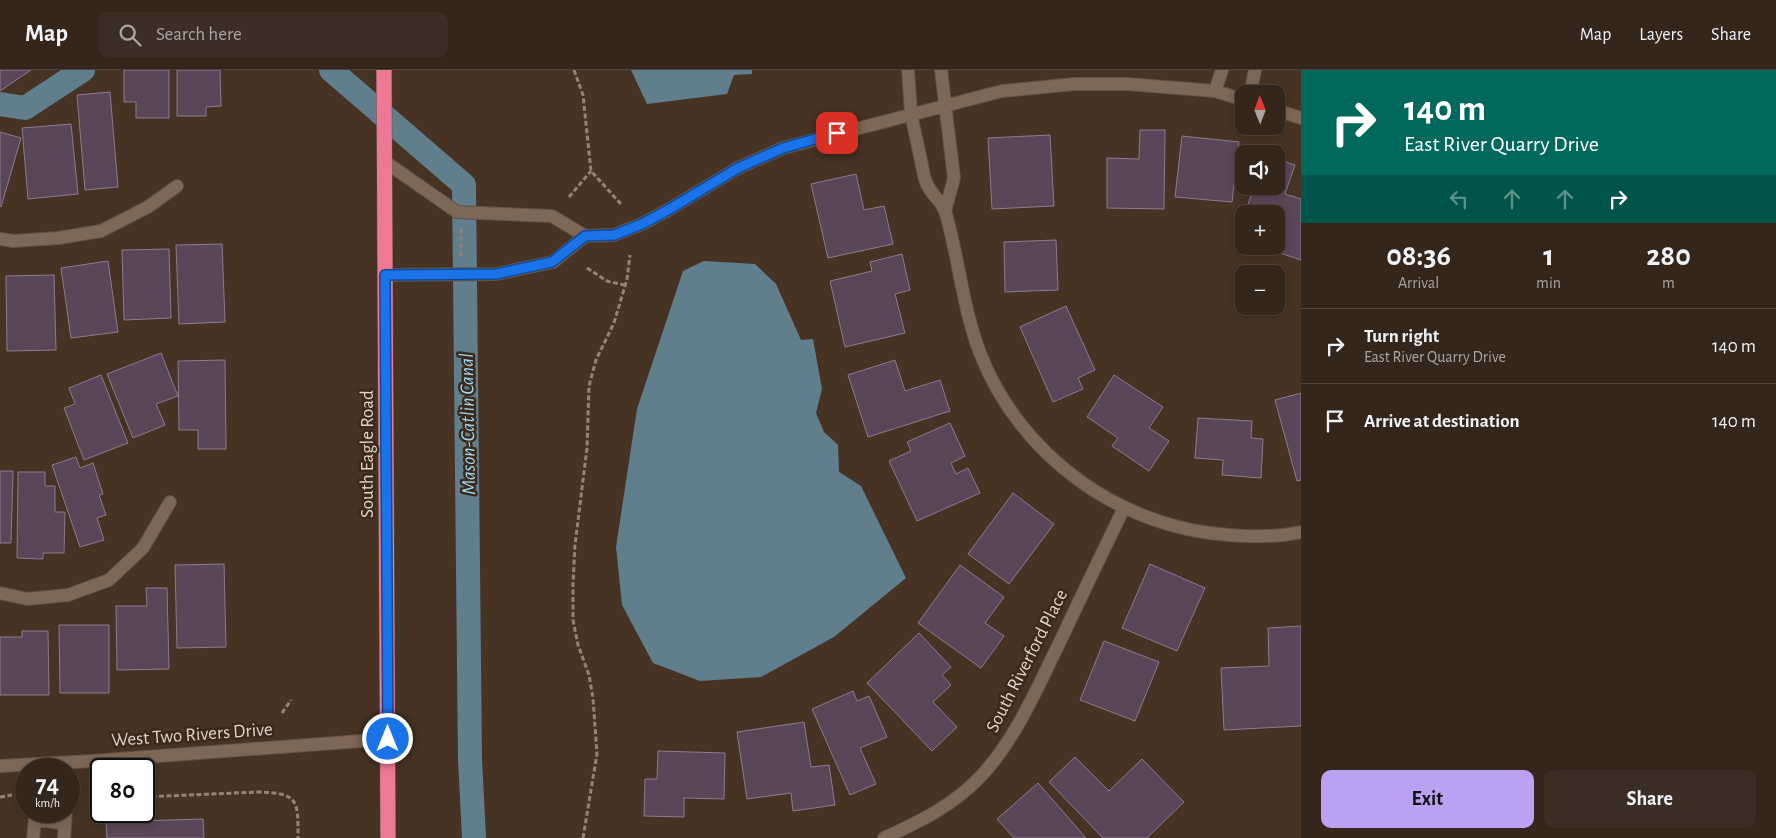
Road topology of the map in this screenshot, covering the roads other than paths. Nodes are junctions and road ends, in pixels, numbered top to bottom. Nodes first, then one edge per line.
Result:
1 (384, 70) edge
2 (908, 70) edge
3 (940, 70) edge
4 (1222, 70) edge
5 (1255, 70) edge
6 (1252, 85) edge
7 (1216, 91) junction
8 (1235, 97) edge
9 (945, 105) junction
10 (911, 113) junction
11 (1285, 113) edge
12 (1301, 118) edge
13 (384, 161) junction
14 (177, 186) dead end
15 (946, 211) junction
16 (585, 236) junction
17 (0, 240) edge
18 (385, 275) junction
19 (170, 502) dead end
20 (1124, 508) junction
21 (1301, 532) edge
22 (0, 594) edge
23 (388, 739) junction
24 (80, 765) edge
25 (0, 766) edge
26 (15, 766) edge
27 (34, 823) edge
28 (65, 823) edge
29 (33, 838) edge
30 (64, 838) edge
31 (388, 838) edge
32 (884, 838) edge

1 - 13 highway, South Eagle Road
2 - 10 street
3 - 9 street
4 - 7 street
5 - 6 street
7 - 8 street
7 - 9 street
9 - 10 street
9 - 15 street
10 - 15 street
10 - 16 street
11 - 12 street
13 - 16 street
13 - 18 highway, South Eagle Road
14 - 17 street
15 - 20 street
16 - 18 street
18 - 23 highway, South Eagle Road
19 - 22 street
20 - 21 street
20 - 32 street, South Riverford Place
23 - 24 street, West Two Rivers Drive
23 - 31 highway, South Eagle Road
25 - 26 street, West Two Rivers Drive
27 - 29 street
28 - 30 street

